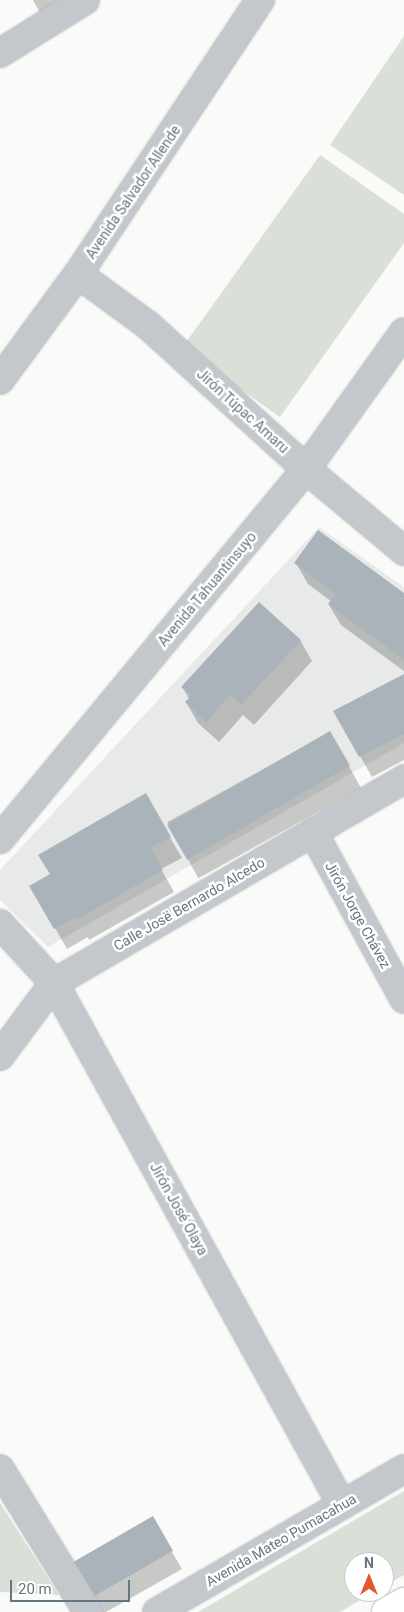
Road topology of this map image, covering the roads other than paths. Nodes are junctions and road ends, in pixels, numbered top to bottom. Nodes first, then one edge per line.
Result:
1 (85, 0) edge
2 (260, 0) edge
3 (0, 53) edge
4 (78, 274) junction
5 (404, 332) edge
6 (0, 380) edge
7 (306, 468) junction
8 (404, 551) edge
9 (404, 779) edge
10 (313, 832) junction
11 (0, 839) edge
12 (0, 924) edge
13 (54, 983) junction
14 (404, 999) edge
15 (0, 1056) edge
16 (0, 1469) edge
17 (404, 1469) edge
18 (342, 1505) junction
19 (404, 1602) edge
20 (88, 1612) edge
21 (157, 1612) edge
22 (386, 1612) edge

1 - 3 street
2 - 4 street, Avenida Salvador Allende
4 - 6 street, Avenida Salvador Allende
4 - 7 street, Jirón Túpac Amaru
5 - 7 street, Avenida Tahuantinsuyo
7 - 8 street, Jirón Túpac Amaru
7 - 11 street, Avenida Tahuantinsuyo
9 - 10 street, Calle Josë Bernardo Alcedo
10 - 13 street, Calle Josë Bernardo Alcedo
10 - 14 street, Jirón Jorge Chávez
12 - 13 street, Jirón José Olaya
13 - 15 street, Calle Josë Bernardo Alcedo
13 - 18 street, Jirón José Olaya
16 - 20 street
17 - 18 street, Avenida Mateo Pumacahua
18 - 21 street, Avenida Mateo Pumacahua
19 - 22 main road

